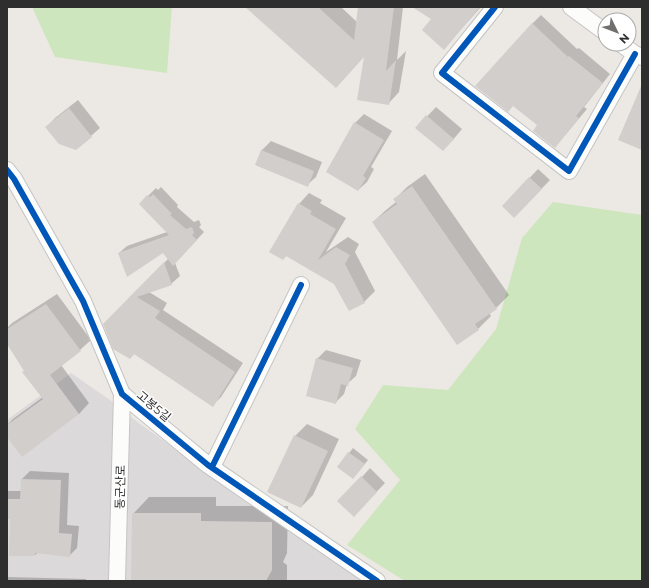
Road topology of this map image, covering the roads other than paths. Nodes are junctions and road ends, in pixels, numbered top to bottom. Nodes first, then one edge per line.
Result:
1 (495, 7) edge
2 (571, 7) edge
3 (597, 26) edge
4 (638, 55) edge
5 (7, 170) edge
6 (301, 285) dead end
7 (122, 394) junction
8 (212, 468) junction
9 (117, 581) edge
10 (377, 581) edge

1 - 4 street
2 - 3 street
5 - 7 street, 고봉5길
6 - 8 street
7 - 8 street, 고봉5길
7 - 9 street, 동군산로
8 - 10 street, 고봉5길

